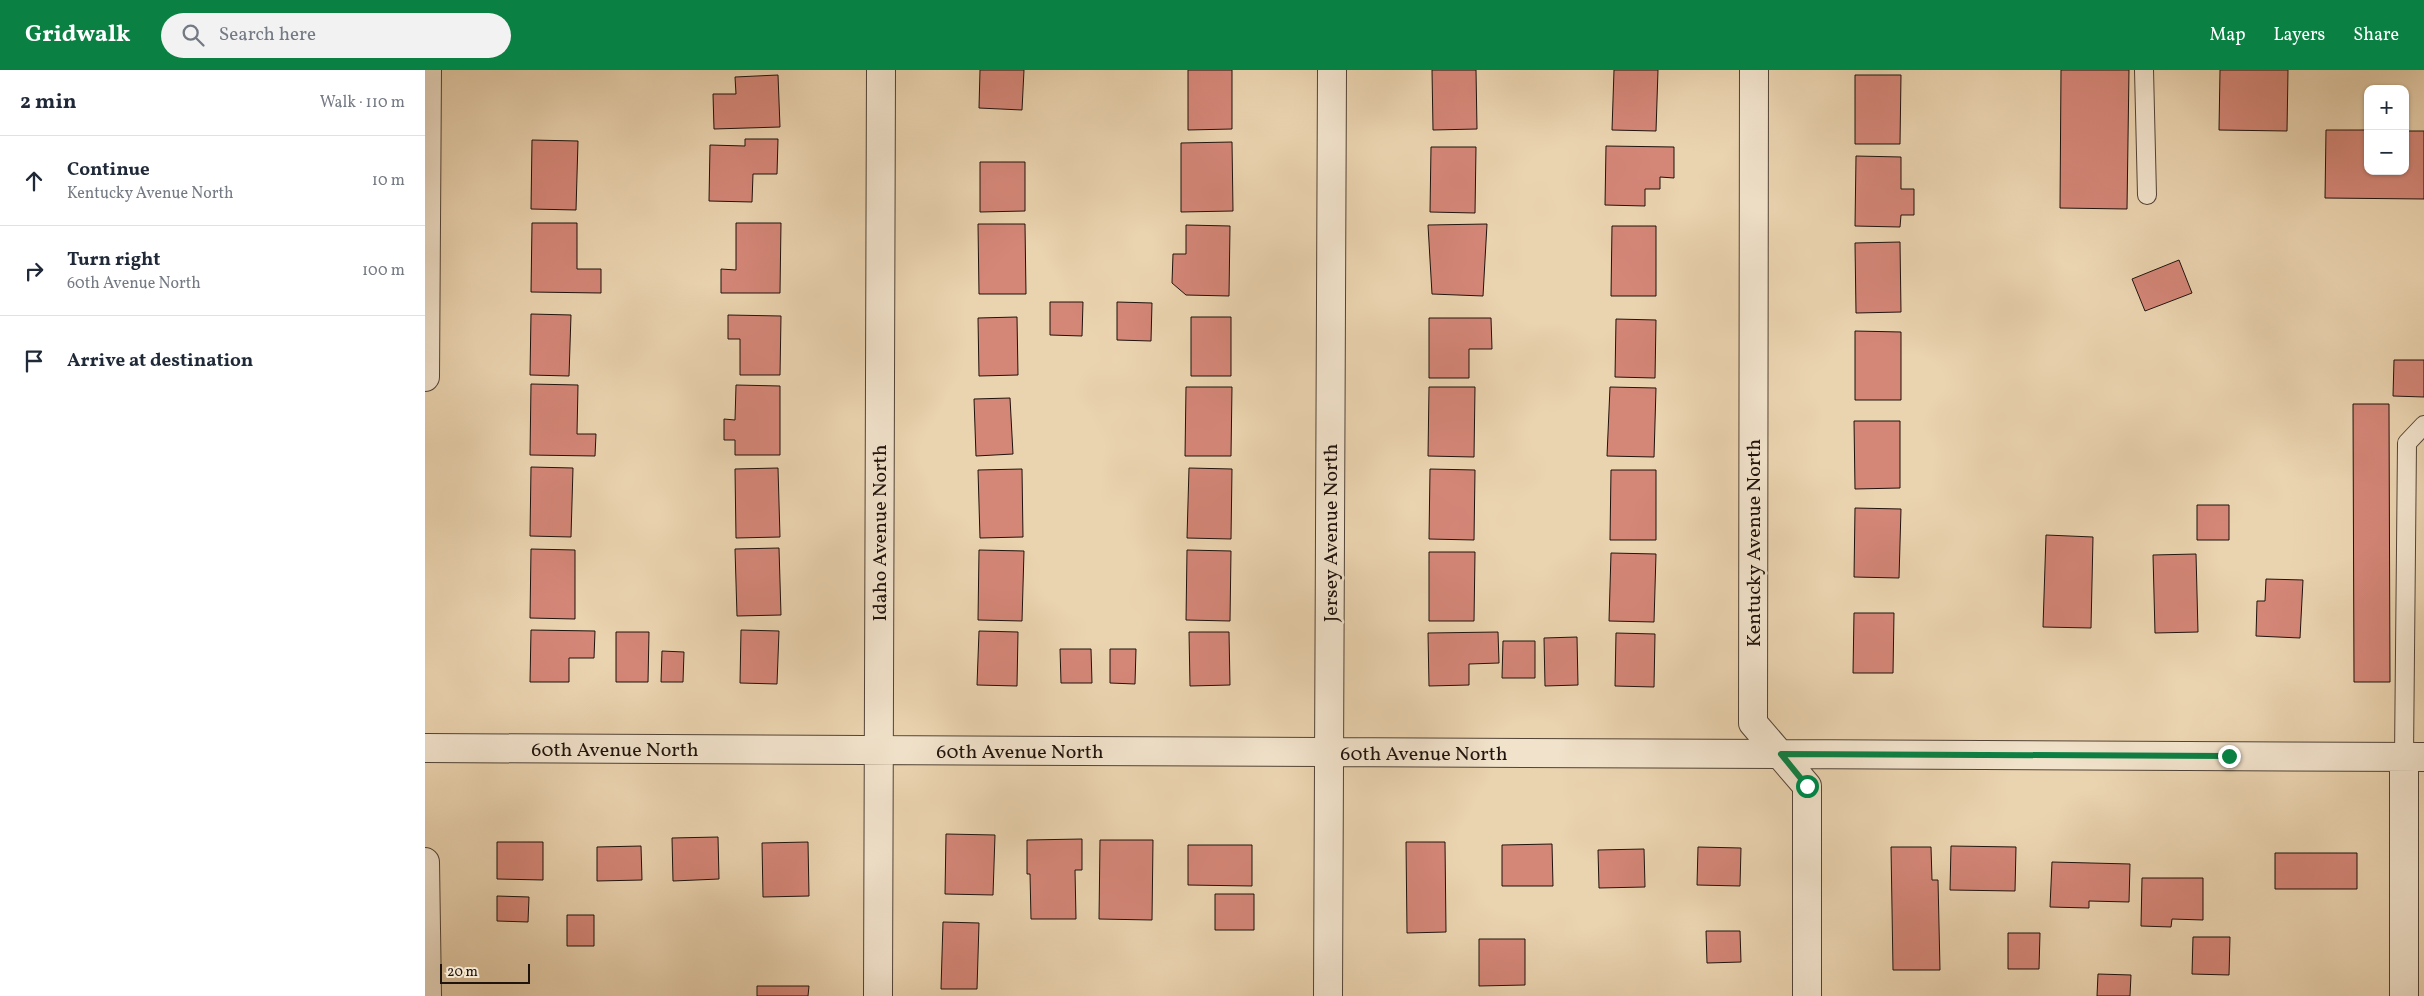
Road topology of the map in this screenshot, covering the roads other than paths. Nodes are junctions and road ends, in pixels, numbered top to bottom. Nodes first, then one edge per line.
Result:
1 (427, 70) edge
2 (881, 70) edge
3 (1332, 70) edge
4 (1754, 70) edge
5 (2144, 70) edge
6 (2147, 195) dead end
7 (425, 377) edge
8 (2424, 425) edge
9 (425, 748) edge
10 (878, 750) junction
11 (1329, 752) junction
12 (1781, 754) junction
13 (2414, 757) edge
14 (425, 862) edge
15 (427, 996) edge
16 (877, 996) edge
17 (1328, 996) edge
18 (1807, 996) edge
19 (2404, 996) edge

1 - 7 street
2 - 10 street, Idaho Avenue North
3 - 11 street, Jersey Avenue North
4 - 12 street, Kentucky Avenue North
5 - 6 lane
8 - 13 lane
9 - 10 street, 60th Avenue North
10 - 11 street, 60th Avenue North
10 - 16 street, Idaho Avenue North
11 - 12 street, 60th Avenue North
11 - 17 street, Jersey Avenue North
12 - 13 street, 60th Avenue North
12 - 18 street, Kentucky Avenue North
13 - 19 street
14 - 15 street

